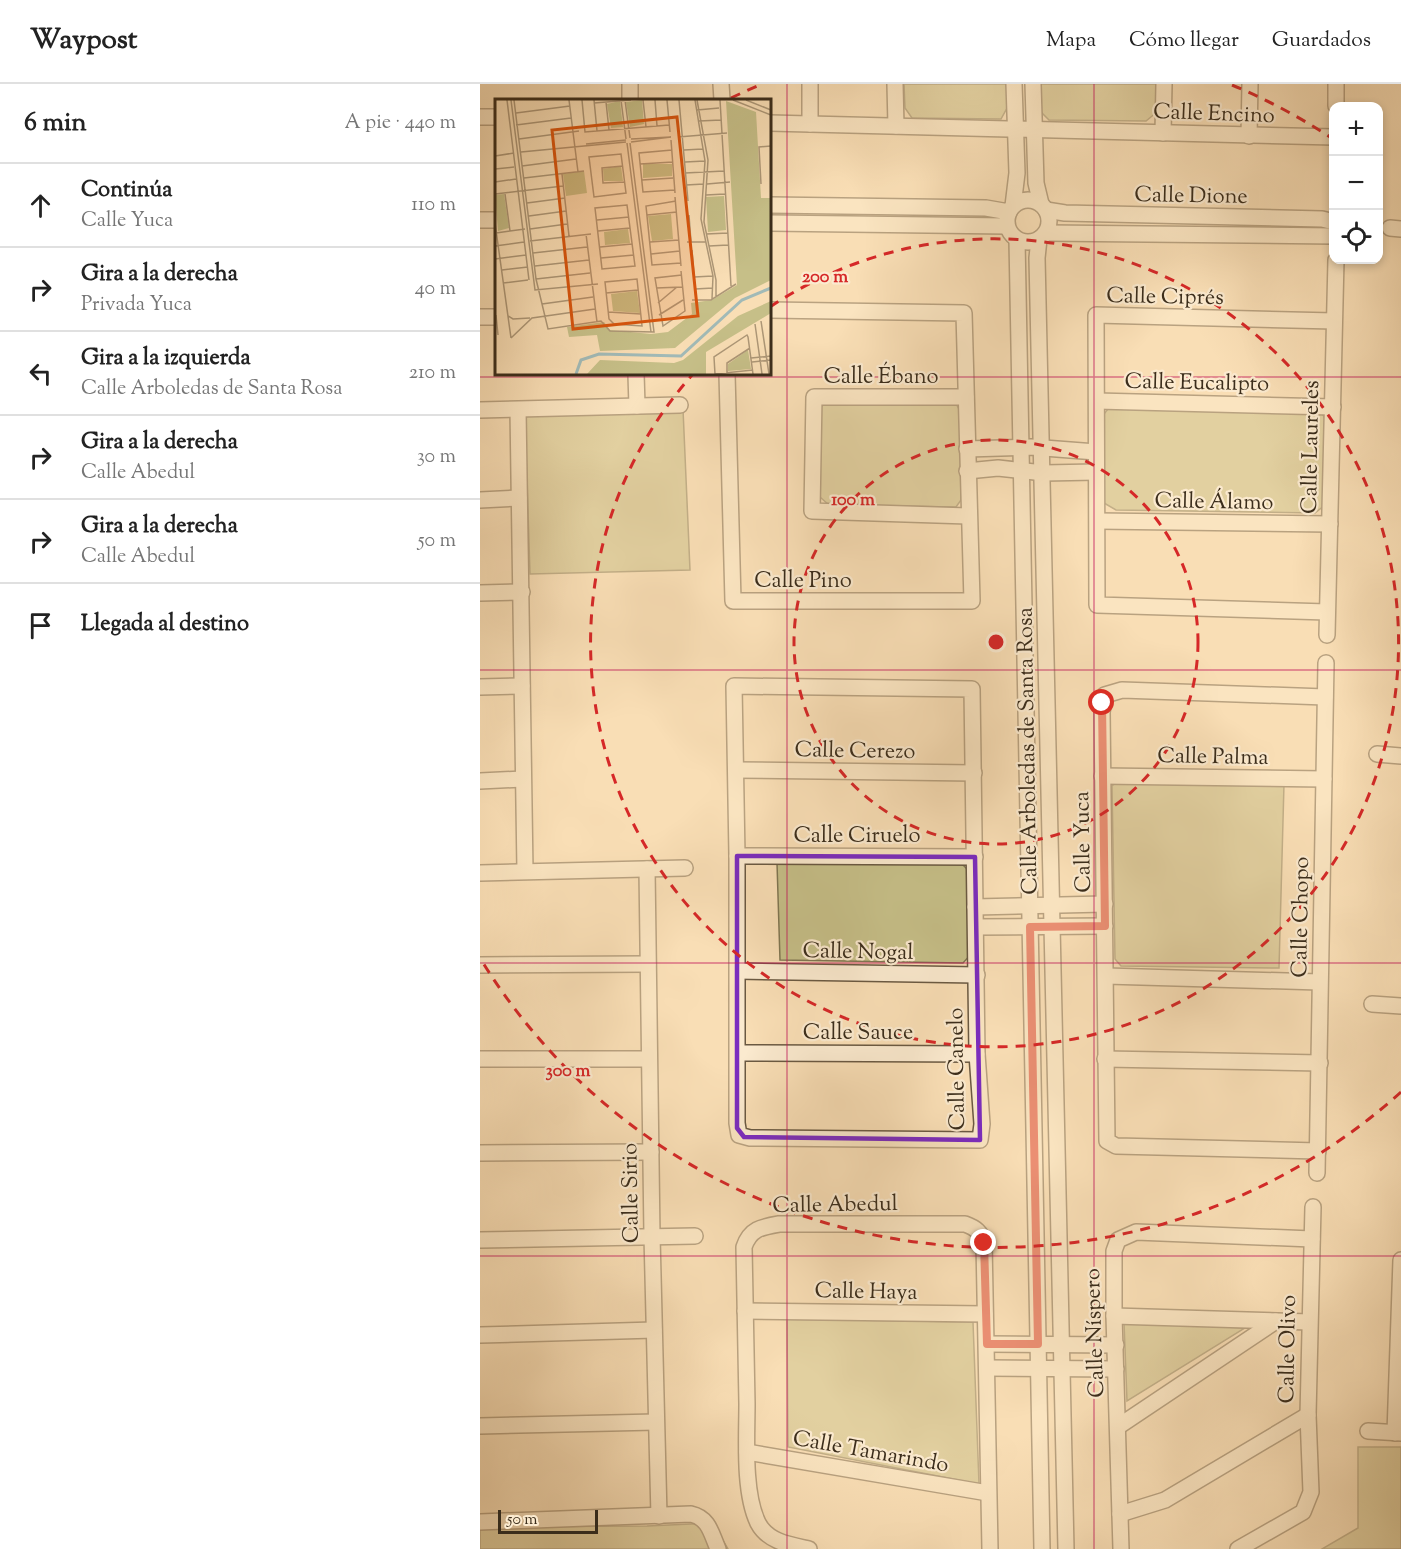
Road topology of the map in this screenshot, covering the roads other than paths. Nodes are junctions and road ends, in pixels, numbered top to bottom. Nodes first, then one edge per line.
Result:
1 (810, 84) edge
2 (895, 84) edge
3 (1014, 84) edge
4 (1033, 84) edge
5 (1164, 84) edge
6 (1250, 84) edge
7 (1336, 84) edge
8 (1336, 102) edge
9 (771, 123) edge
10 (810, 124) junction
11 (896, 126) junction
12 (1015, 129) junction
13 (1033, 129) junction
14 (1163, 133) junction
15 (1249, 136) junction
16 (1329, 137) edge
17 (771, 205) edge
18 (1044, 207) junction
19 (1010, 215) junction
20 (1329, 221) edge
21 (771, 224) edge
22 (1043, 236) junction
23 (1329, 236) edge
24 (1017, 240) junction
25 (1336, 264) edge
26 (771, 310) edge
27 (1334, 321) junction
28 (636, 375) edge
29 (728, 375) edge
30 (966, 397) junction
31 (1097, 401) junction
32 (680, 405) dead end
33 (637, 406) junction
34 (1333, 407) junction
35 (480, 410) edge
36 (518, 410) junction
37 (1032, 448) junction
38 (967, 449) junction
39 (1096, 452) junction
40 (967, 471) junction
41 (1033, 472) junction
42 (1096, 472) junction
43 (519, 498) junction
44 (480, 500) edge
45 (968, 516) junction
46 (1098, 520) junction
47 (1330, 524) junction
48 (522, 592) junction
49 (480, 593) edge
50 (1327, 612) junction
51 (1327, 635) dead end
52 (1326, 663) dead end
53 (522, 686) junction
54 (480, 687) edge
55 (1325, 697) junction
56 (1377, 754) dead end
57 (1401, 756) edge
58 (736, 770) junction
59 (974, 773) junction
60 (1102, 776) junction
61 (524, 779) junction
62 (1324, 779) junction
63 (480, 781) edge
64 (737, 856) junction
65 (975, 857) junction
66 (685, 868) dead end
67 (647, 869) junction
68 (525, 871) junction
69 (480, 873) edge
70 (1030, 904) junction
71 (1052, 904) junction
72 (1104, 904) junction
73 (975, 906) junction
74 (1105, 926) junction
75 (976, 927) junction
76 (1030, 927) junction
77 (1053, 927) junction
78 (648, 964) junction
79 (480, 965) edge
80 (738, 971) junction
81 (977, 975) junction
82 (1106, 976) junction
83 (1319, 982) junction
84 (1372, 1004) dead end
85 (1401, 1006) edge
86 (738, 1053) junction
87 (977, 1054) junction
88 (480, 1059) edge
89 (649, 1059) junction
90 (1105, 1059) junction
91 (1320, 1063) junction
92 (1318, 1151) junction
93 (651, 1152) junction
94 (480, 1153) edge
95 (1317, 1173) dead end
96 (1313, 1207) dead end
97 (652, 1236) junction
98 (695, 1236) dead end
99 (1312, 1239) junction
100 (480, 1240) edge
101 (1401, 1260) edge
102 (745, 1311) junction
103 (985, 1314) junction
104 (1114, 1316) junction
105 (1276, 1321) junction
106 (1309, 1322) junction
107 (654, 1330) junction
108 (480, 1335) edge
109 (987, 1344) junction
110 (1038, 1344) junction
111 (1061, 1345) junction
112 (1116, 1345) junction
113 (1400, 1350) edge
114 (987, 1368) junction
115 (1038, 1369) junction
116 (1062, 1369) junction
117 (1116, 1369) junction
118 (1308, 1415) junction
119 (656, 1422) junction
120 (480, 1426) edge
121 (1119, 1426) junction
122 (1368, 1431) dead end
123 (1398, 1433) edge
124 (747, 1452) junction
125 (988, 1493) junction
126 (1120, 1514) junction
127 (660, 1516) junction
128 (480, 1522) edge
129 (718, 1549) edge
130 (809, 1549) edge
131 (990, 1549) edge
132 (1042, 1549) edge
133 (1066, 1549) edge
134 (1121, 1549) edge
135 (1238, 1549) edge

1 - 10 street
2 - 11 street
3 - 12 street
4 - 13 street
5 - 14 street
6 - 15 street
7 - 8 street
9 - 10 street, Calle Encino
10 - 11 street, Calle Encino
11 - 12 street, Calle Encino
12 - 13 street, Calle Encino
12 - 19 street
13 - 14 street, Calle Encino
13 - 18 street
14 - 15 street, Calle Encino
15 - 16 street, Calle Encino
17 - 19 street
18 - 19 street
18 - 20 street, Calle Dione
18 - 22 street
19 - 21 street
19 - 24 street
22 - 23 street, Calle Dione
22 - 24 street
22 - 37 street, Calle Arboledas de Santa Rosa
24 - 37 street, Calle Arboledas de Santa Rosa
25 - 27 street, Calle Laureles
26 - 30 street, Calle Pino
27 - 31 street, Calle Ciprés
27 - 34 street, Calle Laureles
28 - 33 street
29 - 45 street, Calle Pino
30 - 38 street, Calle Pino
30 - 45 street, Calle Ébano
31 - 34 street, Calle Eucalipto
31 - 39 street, Calle Ciprés
32 - 33 street
33 - 36 street
34 - 47 street, Calle Laureles
35 - 36 street
36 - 43 street
37 - 38 street
37 - 39 street
37 - 41 street, Calle Arboledas de Santa Rosa
37 - 41 street, Calle Arboledas de Santa Rosa
38 - 40 street, Calle Pino
39 - 42 street, Calle Ciprés
40 - 41 street
40 - 45 street, Calle Pino
41 - 42 street
41 - 70 street, Calle Arboledas de Santa Rosa
41 - 71 street, Calle Arboledas de Santa Rosa
42 - 46 street, Calle Ciprés
43 - 44 street
43 - 48 street
46 - 47 street, Calle Álamo
46 - 50 street, Calle Ciprés
47 - 50 street, Calle Laureles
48 - 49 street
48 - 53 street
50 - 51 street, Calle Laureles
52 - 55 street, Calle Chopo
53 - 54 street
53 - 61 street
55 - 60 street, Calle Yuca
55 - 62 street, Calle Chopo
56 - 57 street
58 - 59 street, Calle Cerezo
58 - 59 street, Calle Canelo
58 - 64 street, Calle Canelo
59 - 65 street, Calle Canelo
60 - 62 street, Calle Palma
60 - 72 street, Calle Yuca
61 - 63 street
61 - 68 street
62 - 83 street, Calle Chopo
64 - 65 street, Calle Ciruelo
64 - 80 street, Calle Canelo
65 - 73 street, Calle Canelo
66 - 67 street
67 - 68 street
67 - 78 street, Calle Sirio
68 - 69 street
70 - 71 street
70 - 73 street
70 - 76 street, Calle Arboledas de Santa Rosa
71 - 72 street
71 - 77 street, Calle Arboledas de Santa Rosa
72 - 74 street, Calle Yuca
73 - 75 street, Calle Canelo
74 - 77 street
74 - 82 street, Calle Yuca
75 - 76 street
75 - 81 street, Calle Canelo
76 - 77 street
76 - 110 street, Calle Arboledas de Santa Rosa
77 - 111 street, Calle Arboledas de Santa Rosa
78 - 79 street
78 - 89 street, Calle Sirio
80 - 81 street, Calle Nogal
80 - 86 street, Calle Canelo
81 - 87 street, Calle Canelo
82 - 83 street
82 - 90 street, Calle Yuca
83 - 91 street, Calle Chopo
84 - 85 street
86 - 87 street, Calle Sauce
86 - 87 street, Calle Canelo
88 - 89 street
89 - 93 street, Calle Sirio
90 - 91 street
90 - 92 street, Calle Yuca
91 - 92 street, Calle Chopo
92 - 95 street, Calle Chopo
93 - 94 street
93 - 97 street, Calle Sirio
96 - 99 street, Calle Olivo
97 - 98 street
97 - 100 street
97 - 107 street, Calle Sirio
99 - 104 street, Calle Níspero
99 - 106 street, Calle Olivo
101 - 113 street
102 - 103 street, Calle Haya
102 - 103 street, Calle Abedul
102 - 124 street, Calle Abedul
103 - 109 street, Calle Abedul
104 - 105 street
104 - 112 street, Calle Níspero
105 - 106 street
105 - 121 street
106 - 118 street, Calle Olivo
107 - 108 street
107 - 119 street, Calle Sirio
109 - 110 street
109 - 114 street, Calle Abedul
110 - 111 street
110 - 115 street, Calle Arboledas de Santa Rosa
111 - 112 street
111 - 116 street, Calle Arboledas de Santa Rosa
112 - 117 street, Calle Níspero
113 - 123 street
114 - 115 street
114 - 125 street, Calle Abedul
115 - 116 street
115 - 132 street, Calle Arboledas de Santa Rosa
116 - 117 street
116 - 133 street, Calle Arboledas de Santa Rosa
117 - 121 street, Calle Níspero
118 - 126 street
118 - 135 street, Calle Olivo
119 - 120 street
119 - 127 street, Calle Sirio
121 - 126 street, Calle Níspero
122 - 123 street
124 - 125 street, Calle Tamarindo
124 - 130 street, Calle Abedul
125 - 131 street, Calle Abedul
126 - 134 street, Calle Níspero
127 - 128 street
127 - 129 street

